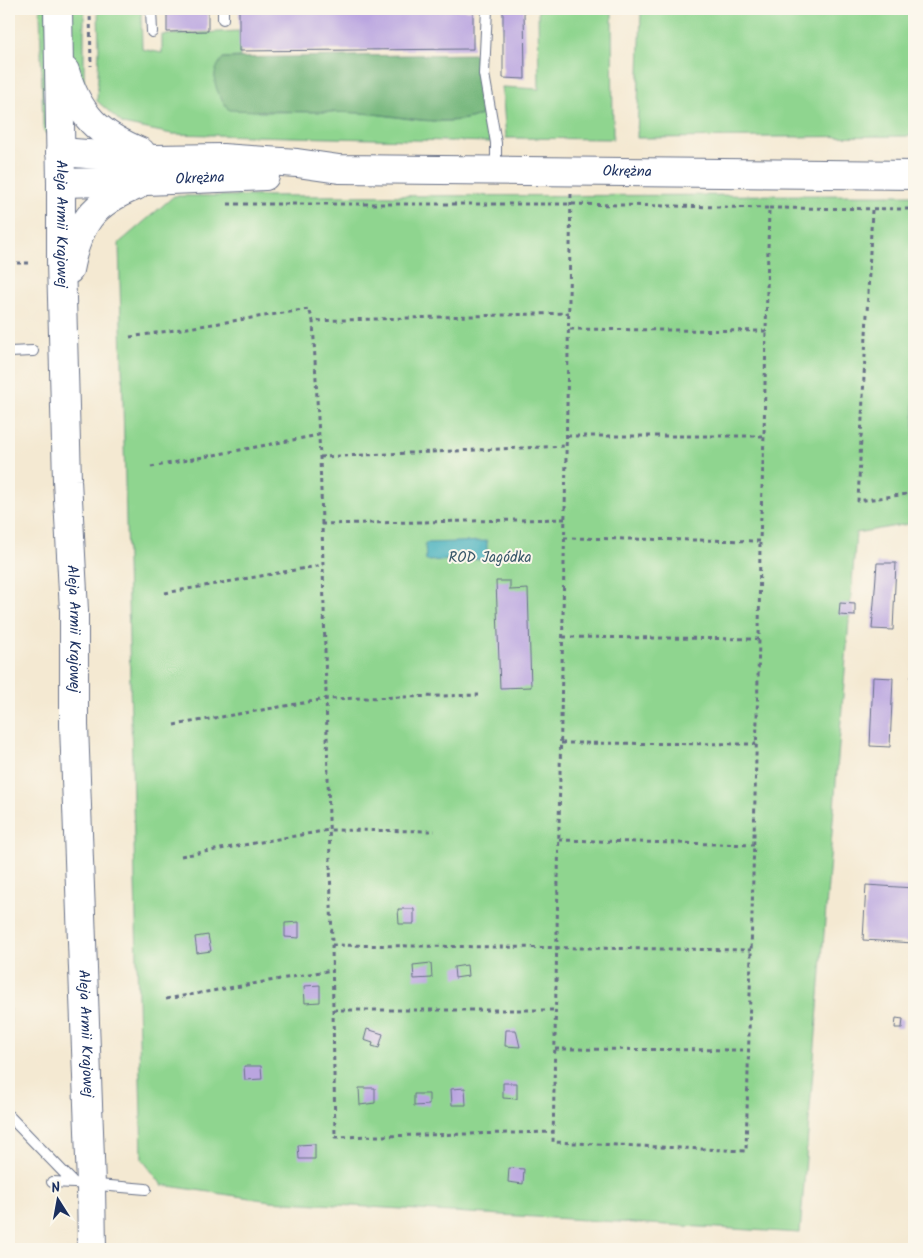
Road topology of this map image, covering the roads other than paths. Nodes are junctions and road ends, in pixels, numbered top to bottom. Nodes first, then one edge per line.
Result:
1 (58, 9) edge
2 (151, 9) edge
3 (487, 9) edge
4 (152, 32) dead end
5 (58, 50) junction
6 (61, 168) junction
7 (151, 170) junction
8 (496, 170) junction
9 (914, 175) edge
10 (62, 306) junction
11 (33, 351) dead end
12 (9, 352) edge
13 (9, 1116) edge
14 (52, 1182) dead end
15 (83, 1184) junction
16 (146, 1189) dead end
17 (92, 1249) edge

1 - 5 street, Aleja Armii Krajowej
2 - 4 lane
3 - 8 lane
5 - 6 street, Aleja Armii Krajowej
5 - 7 street
6 - 7 street, Okrężna
6 - 10 street, Aleja Armii Krajowej
7 - 8 street, Okrężna
7 - 10 street
8 - 9 street, Okrężna
10 - 15 street, Aleja Armii Krajowej
11 - 12 lane
13 - 15 lane
14 - 15 lane
15 - 16 lane
15 - 17 street, Aleja Armii Krajowej

